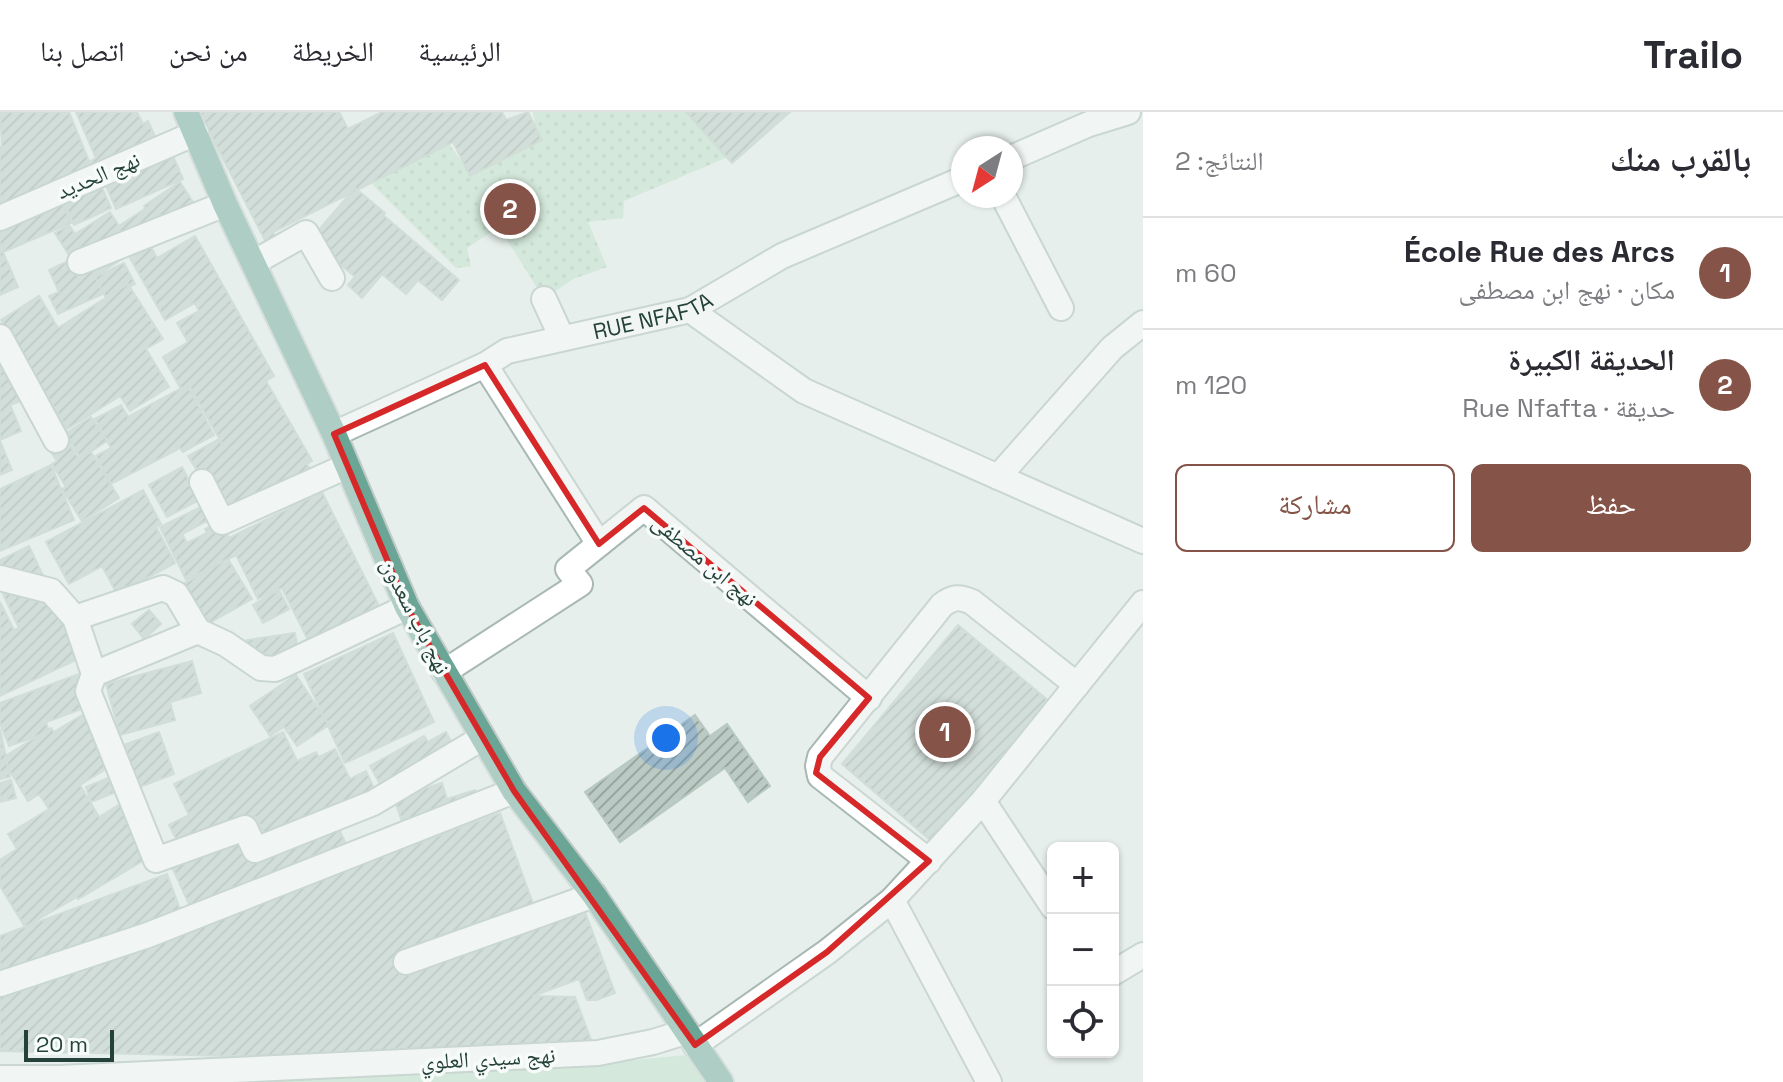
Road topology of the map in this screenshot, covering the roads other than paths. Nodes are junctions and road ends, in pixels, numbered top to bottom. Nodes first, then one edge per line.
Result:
1 (1128, 112) edge
2 (1087, 118) edge
3 (188, 119) edge
4 (1023, 152) edge
5 (951, 184) edge
6 (225, 204) junction
7 (1009, 208) edge
8 (0, 218) edge
9 (80, 262) dead end
10 (253, 263) junction
11 (332, 278) dead end
12 (544, 299) dead end
13 (1061, 308) dead end
14 (690, 310) junction
15 (1143, 323) edge
16 (0, 337) edge
17 (562, 338) junction
18 (485, 365) junction
19 (334, 434) junction
20 (56, 440) dead end
21 (347, 466) junction
22 (998, 477) junction
23 (202, 482) dead end
24 (1143, 541) edge
25 (599, 544) junction
26 (0, 578) edge
27 (1143, 603) edge
28 (407, 607) junction
29 (75, 618) junction
30 (198, 631) junction
31 (444, 672) junction
32 (94, 674) junction
33 (1077, 685) junction
34 (869, 698) junction
35 (482, 738) junction
36 (514, 791) junction
37 (983, 801) junction
38 (929, 861) junction
39 (594, 895) junction
40 (1047, 898) edge
41 (892, 900) junction
42 (1143, 955) edge
43 (406, 962) dead end
44 (1119, 969) edge
45 (0, 984) edge
46 (690, 1038) junction
47 (0, 1078) edge
48 (60, 1080) edge
49 (721, 1082) edge
50 (989, 1082) edge

1 - 2 street
2 - 4 street
3 - 6 main road, نهج باب سعدون
3 - 8 street, نهج الحديد
5 - 14 street, RUE NFAFTA
6 - 9 street
6 - 10 main road, نهج باب سعدون
7 - 13 street
10 - 11 street
10 - 19 main road, نهج باب سعدون
12 - 17 street
14 - 17 street, RUE NFAFTA
14 - 22 street
15 - 22 street
16 - 20 street
17 - 18 street, RUE NFAFTA
18 - 19 street, RUE NFAFTA
18 - 25 street
19 - 21 main road, نهج باب سعدون
21 - 23 street
21 - 28 main road, نهج باب سعدون
22 - 24 street
25 - 31 street, نهج ابن مصطفى
25 - 34 street, نهج ابن مصطفى
26 - 29 street
27 - 33 street, نهج سيدي العلوي
28 - 30 street
28 - 31 main road, نهج باب سعدون
29 - 30 street
29 - 32 street
30 - 32 street
31 - 35 main road, نهج باب سعدون
32 - 35 street
33 - 34 street
33 - 37 street, نهج سيدي العلوي
34 - 38 street
35 - 36 main road, نهج باب سعدون
36 - 39 main road, نهج باب سعدون
36 - 45 street
37 - 38 street, نهج سيدي العلوي
37 - 40 street
38 - 41 street, نهج سيدي العلوي
39 - 43 street
39 - 46 main road, نهج باب سعدون
41 - 46 street, نهج سيدي العلوي
41 - 50 street
42 - 44 street
46 - 48 street, نهج سيدي العلوي
46 - 49 main road, نهج باب سعدون
47 - 48 street, نهج سيدي العلوي

